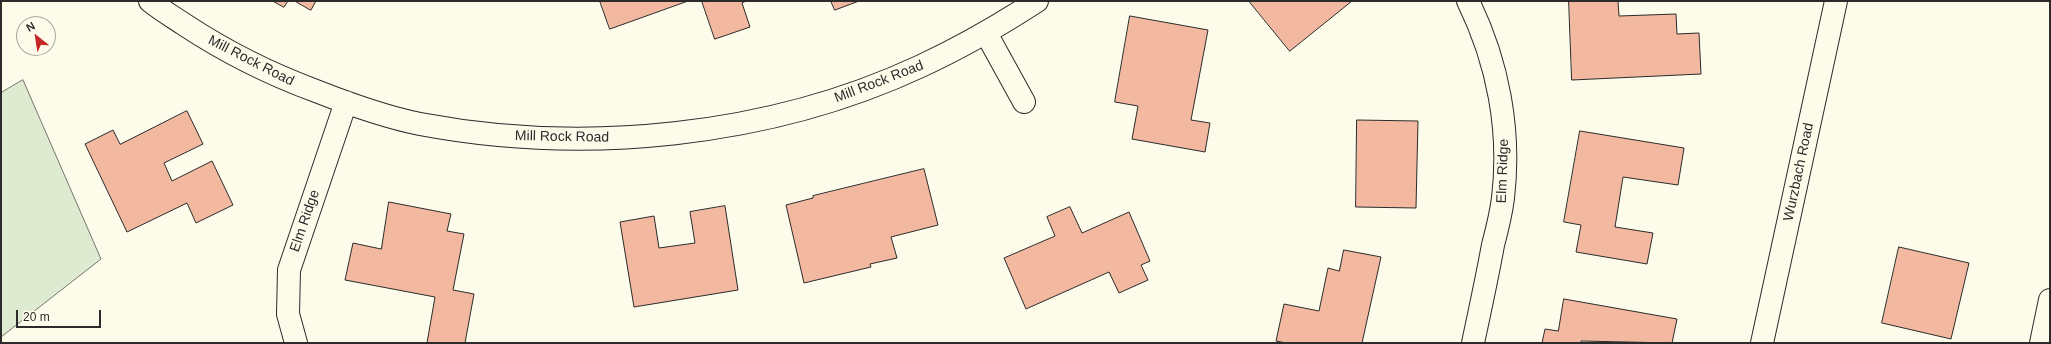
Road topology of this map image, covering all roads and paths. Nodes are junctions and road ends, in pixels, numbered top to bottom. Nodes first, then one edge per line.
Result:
1 (150, 1) edge
2 (1037, 1) edge
3 (1468, 1) edge
4 (1836, 1) edge
5 (986, 33) junction
6 (346, 102) junction
7 (1024, 102) dead end
8 (2050, 300) edge
9 (296, 343) edge
10 (1473, 343) edge
11 (1762, 343) edge
12 (2041, 343) edge

1 - 6 street, Mill Rock Road
2 - 5 street, Mill Rock Road
3 - 10 street, Elm Ridge
4 - 11 street, Wurzbach Road
5 - 6 street, Mill Rock Road
5 - 7 street
6 - 9 street, Elm Ridge
8 - 12 street

